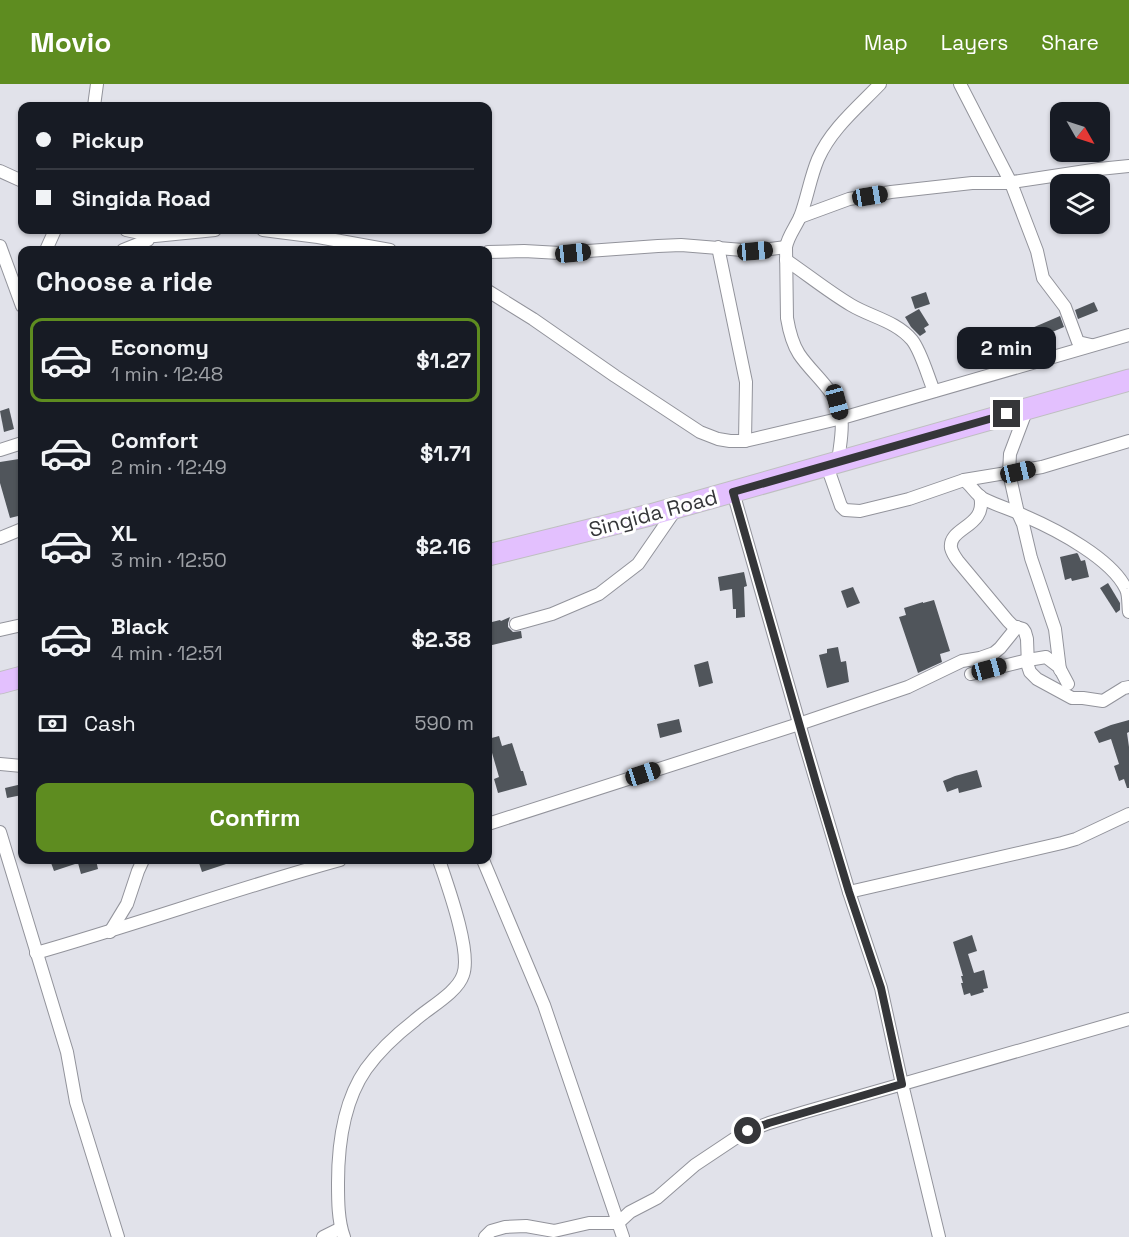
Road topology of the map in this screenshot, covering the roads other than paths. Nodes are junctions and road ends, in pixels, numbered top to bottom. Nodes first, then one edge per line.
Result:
1 (97, 84) edge
2 (880, 84) edge
3 (960, 84) edge
4 (95, 102) edge
5 (1129, 166) edge
6 (0, 171) edge
7 (18, 179) edge
8 (1011, 183) junction
9 (800, 217) junction
10 (133, 234) edge
11 (193, 234) edge
12 (294, 234) edge
13 (148, 242) edge
14 (0, 246) edge
15 (368, 246) edge
16 (718, 248) junction
17 (492, 252) edge
18 (786, 253) junction
19 (492, 293) edge
20 (18, 295) edge
21 (1129, 335) edge
22 (1094, 345) junction
23 (1129, 380) edge
24 (934, 391) junction
25 (1027, 409) junction
26 (842, 418) junction
27 (745, 441) junction
28 (1129, 441) edge
29 (18, 444) edge
30 (0, 450) edge
31 (832, 465) junction
32 (1008, 473) junction
33 (964, 480) junction
34 (733, 492) junction
35 (980, 496) junction
36 (676, 508) junction
37 (1018, 513) junction
38 (18, 531) edge
39 (0, 538) edge
40 (492, 554) edge
41 (1129, 612) edge
42 (516, 624) dead end
43 (18, 626) edge
44 (1017, 627) junction
45 (0, 630) edge
46 (1028, 660) junction
47 (1060, 670) junction
48 (971, 674) dead end
49 (18, 678) edge
50 (0, 683) edge
51 (1068, 684) dead end
52 (1129, 687) edge
53 (799, 724) junction
54 (0, 764) edge
55 (18, 766) edge
56 (1129, 814) edge
57 (492, 823) edge
58 (0, 832) edge
59 (141, 864) edge
60 (326, 864) edge
61 (440, 864) edge
62 (485, 864) edge
63 (849, 892) junction
64 (110, 932) junction
65 (36, 953) junction
66 (1129, 1019) edge
67 (902, 1084) junction
68 (618, 1222) junction
69 (342, 1233) edge
70 (118, 1237) edge
71 (323, 1237) edge
72 (485, 1237) edge
73 (623, 1237) edge
74 (939, 1237) edge

1 - 4 street
2 - 9 street
3 - 8 street
5 - 8 street
6 - 7 street
8 - 9 street
8 - 22 street
9 - 18 street
10 - 13 street
11 - 13 street
12 - 15 street
14 - 20 street
16 - 17 street
16 - 18 street
16 - 27 street
18 - 24 street
18 - 26 street
19 - 27 street
21 - 22 street
22 - 24 street
23 - 25 highway, Singida Road
24 - 26 street
25 - 31 highway, Singida Road
25 - 32 street
26 - 27 street
26 - 31 street
28 - 32 street
29 - 30 street
31 - 33 street
31 - 34 highway, Singida Road
32 - 33 street
32 - 37 street
33 - 35 street
34 - 36 highway, Singida Road
34 - 53 street
35 - 37 street
35 - 44 street
36 - 40 highway, Singida Road
36 - 42 street
37 - 41 street
37 - 47 street
38 - 39 street
43 - 45 street
44 - 46 street
44 - 53 street
46 - 47 street
46 - 48 street
46 - 52 street
47 - 51 street
49 - 50 highway
53 - 57 street
53 - 63 street
54 - 55 street
56 - 63 street
58 - 65 street
59 - 64 street
60 - 64 street
61 - 69 street
62 - 68 street
63 - 67 street
64 - 65 street
65 - 70 street
66 - 67 street
67 - 68 street
67 - 74 street
68 - 72 street
68 - 73 street
69 - 71 street

